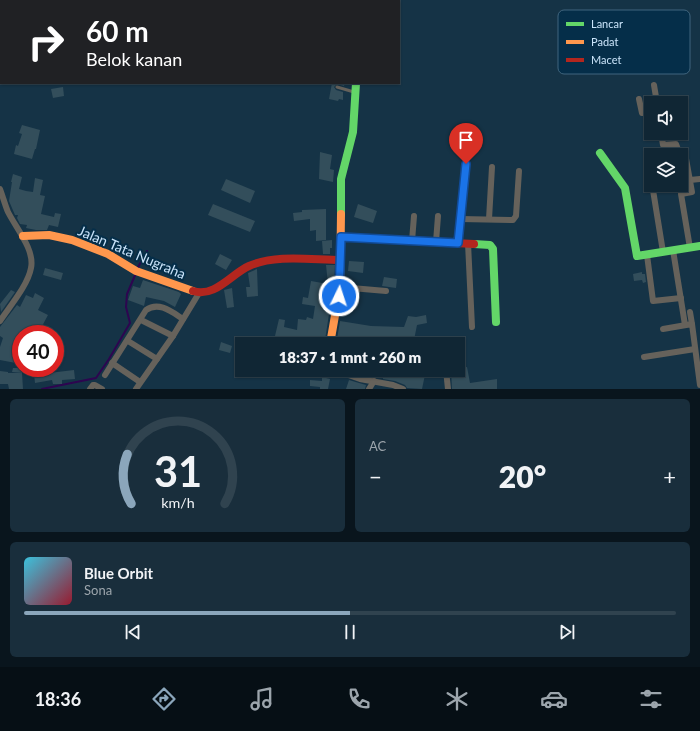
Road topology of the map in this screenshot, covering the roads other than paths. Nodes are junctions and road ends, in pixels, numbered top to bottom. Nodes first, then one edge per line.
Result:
1 (356, 84) edge
2 (654, 85) dead end
3 (337, 87) dead end
4 (355, 93) junction
5 (656, 96) edge
6 (640, 99) dead end
7 (644, 113) edge
8 (663, 140) edge
9 (677, 148) edge
10 (600, 153) dead end
11 (466, 164) dead end
12 (492, 167) dead end
13 (688, 169) edge
14 (519, 172) dead end
15 (700, 179) edge
16 (690, 180) junction
17 (0, 189) edge
18 (653, 192) edge
19 (414, 216) dead end
20 (438, 216) dead end
21 (461, 219) junction
22 (489, 219) junction
23 (22, 236) junction
24 (341, 237) junction
25 (412, 240) junction
26 (436, 242) junction
27 (458, 243) junction
28 (468, 244) junction
29 (700, 246) edge
30 (690, 248) junction
31 (673, 250) junction
32 (663, 252) junction
33 (647, 255) junction
34 (341, 260) junction
35 (340, 287) junction
36 (386, 291) dead end
37 (200, 293) junction
38 (680, 298) junction
39 (690, 312) dead end
40 (183, 318) junction
41 (141, 320) junction
42 (0, 321) edge
43 (496, 322) dead end
44 (690, 326) junction
45 (700, 326) edge
46 (472, 328) dead end
47 (663, 329) dead end
48 (172, 336) junction
49 (331, 337) edge
50 (128, 340) junction
51 (697, 352) edge
52 (644, 357) dead end
53 (157, 359) junction
54 (112, 363) junction
55 (105, 375) dead end
56 (354, 377) edge
57 (447, 377) edge
58 (374, 381) junction
59 (140, 382) junction
60 (700, 385) edge
61 (90, 389) edge
62 (102, 389) edge
63 (136, 389) edge
64 (369, 389) edge
65 (403, 389) edge
66 (448, 389) edge

1 - 4 street
2 - 5 street
3 - 4 lane
4 - 24 street
6 - 7 street
8 - 9 street
10 - 33 street
11 - 21 street
12 - 22 street
13 - 16 street
14 - 22 street
15 - 16 street
16 - 30 street
17 - 23 street
18 - 32 street
19 - 25 street
20 - 26 street
21 - 22 street
21 - 27 street
23 - 37 street, Jalan Tata Nugraha
23 - 42 street
24 - 25 street
24 - 34 street
25 - 26 street
26 - 27 street
27 - 28 street
28 - 43 street
28 - 46 street
29 - 30 street
30 - 31 street
31 - 32 street
31 - 38 street
32 - 33 street
33 - 38 street
34 - 35 street
34 - 37 street, Jalan Tata Nugraha
35 - 36 street
35 - 49 street
37 - 40 street
38 - 44 street
39 - 44 street
40 - 41 street
40 - 48 street
41 - 48 street
41 - 50 street
44 - 45 street
44 - 47 street
44 - 51 street
48 - 53 street
50 - 53 street
50 - 54 street
51 - 52 street
51 - 60 street
53 - 59 street
54 - 55 street
54 - 59 street
56 - 58 street
57 - 66 street
58 - 64 street
58 - 65 street
59 - 63 street
61 - 62 street

